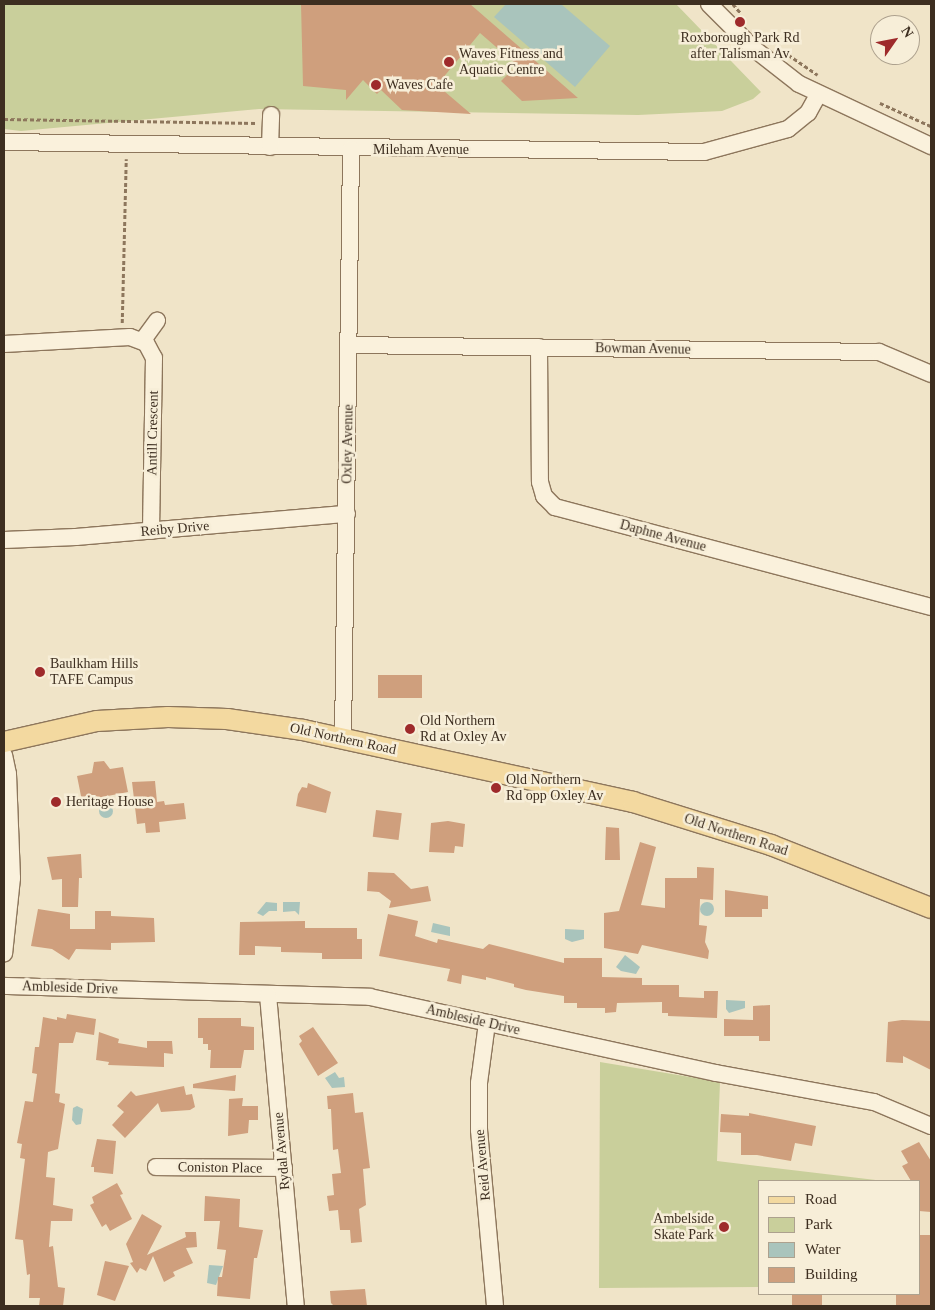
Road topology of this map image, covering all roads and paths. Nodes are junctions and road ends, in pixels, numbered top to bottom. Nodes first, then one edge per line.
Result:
1 (709, 4) edge
2 (733, 4) edge
3 (745, 18) dead end
4 (777, 46) dead end
5 (825, 78) dead end
6 (818, 95) junction
7 (875, 101) dead end
8 (4, 119) edge
9 (271, 119) joint
10 (931, 126) edge
11 (4, 142) edge
12 (126, 145) junction
13 (931, 146) edge
14 (270, 147) junction
15 (352, 149) junction
16 (157, 320) dead end
17 (122, 337) junction
18 (143, 340) junction
19 (4, 344) edge
20 (350, 344) junction
21 (539, 348) junction
22 (931, 374) edge
23 (347, 514) junction
24 (151, 531) junction
25 (4, 540) edge
26 (931, 607) edge
27 (342, 738) junction
28 (4, 742) edge
29 (4, 755) edge
30 (7, 837) edge
31 (931, 908) edge
32 (4, 954) edge
33 (4, 986) edge
34 (268, 995) junction
35 (487, 1023) junction
36 (931, 1126) edge
37 (156, 1167) dead end
38 (284, 1168) junction
39 (296, 1306) edge
40 (495, 1306) edge

1 - 6 street
2 - 3 path
4 - 5 path
6 - 13 street
6 - 15 street, Mileham Avenue
7 - 10 path
8 - 9 path
9 - 14 street
11 - 12 street, Mileham Avenue
12 - 14 street, Mileham Avenue
12 - 17 path
14 - 15 street, Mileham Avenue
15 - 20 street, Oxley Avenue
16 - 18 street
17 - 18 street
17 - 19 street
18 - 24 street, Antill Crescent
20 - 21 street, Bowman Avenue
20 - 23 street, Oxley Avenue
21 - 22 street, Bowman Avenue
21 - 26 street, Daphne Avenue
23 - 24 street, Reiby Drive
23 - 27 street, Oxley Avenue
24 - 25 street, Reiby Drive
27 - 28 main road, Old Northern Road
27 - 31 main road, Old Northern Road
29 - 30 street
30 - 32 street
33 - 34 street, Ambleside Drive
34 - 35 street, Ambleside Drive
34 - 38 street, Rydal Avenue
35 - 36 street, Ambleside Drive
35 - 40 street, Reid Avenue
37 - 38 street, Coniston Place
38 - 39 street, Rydal Avenue

